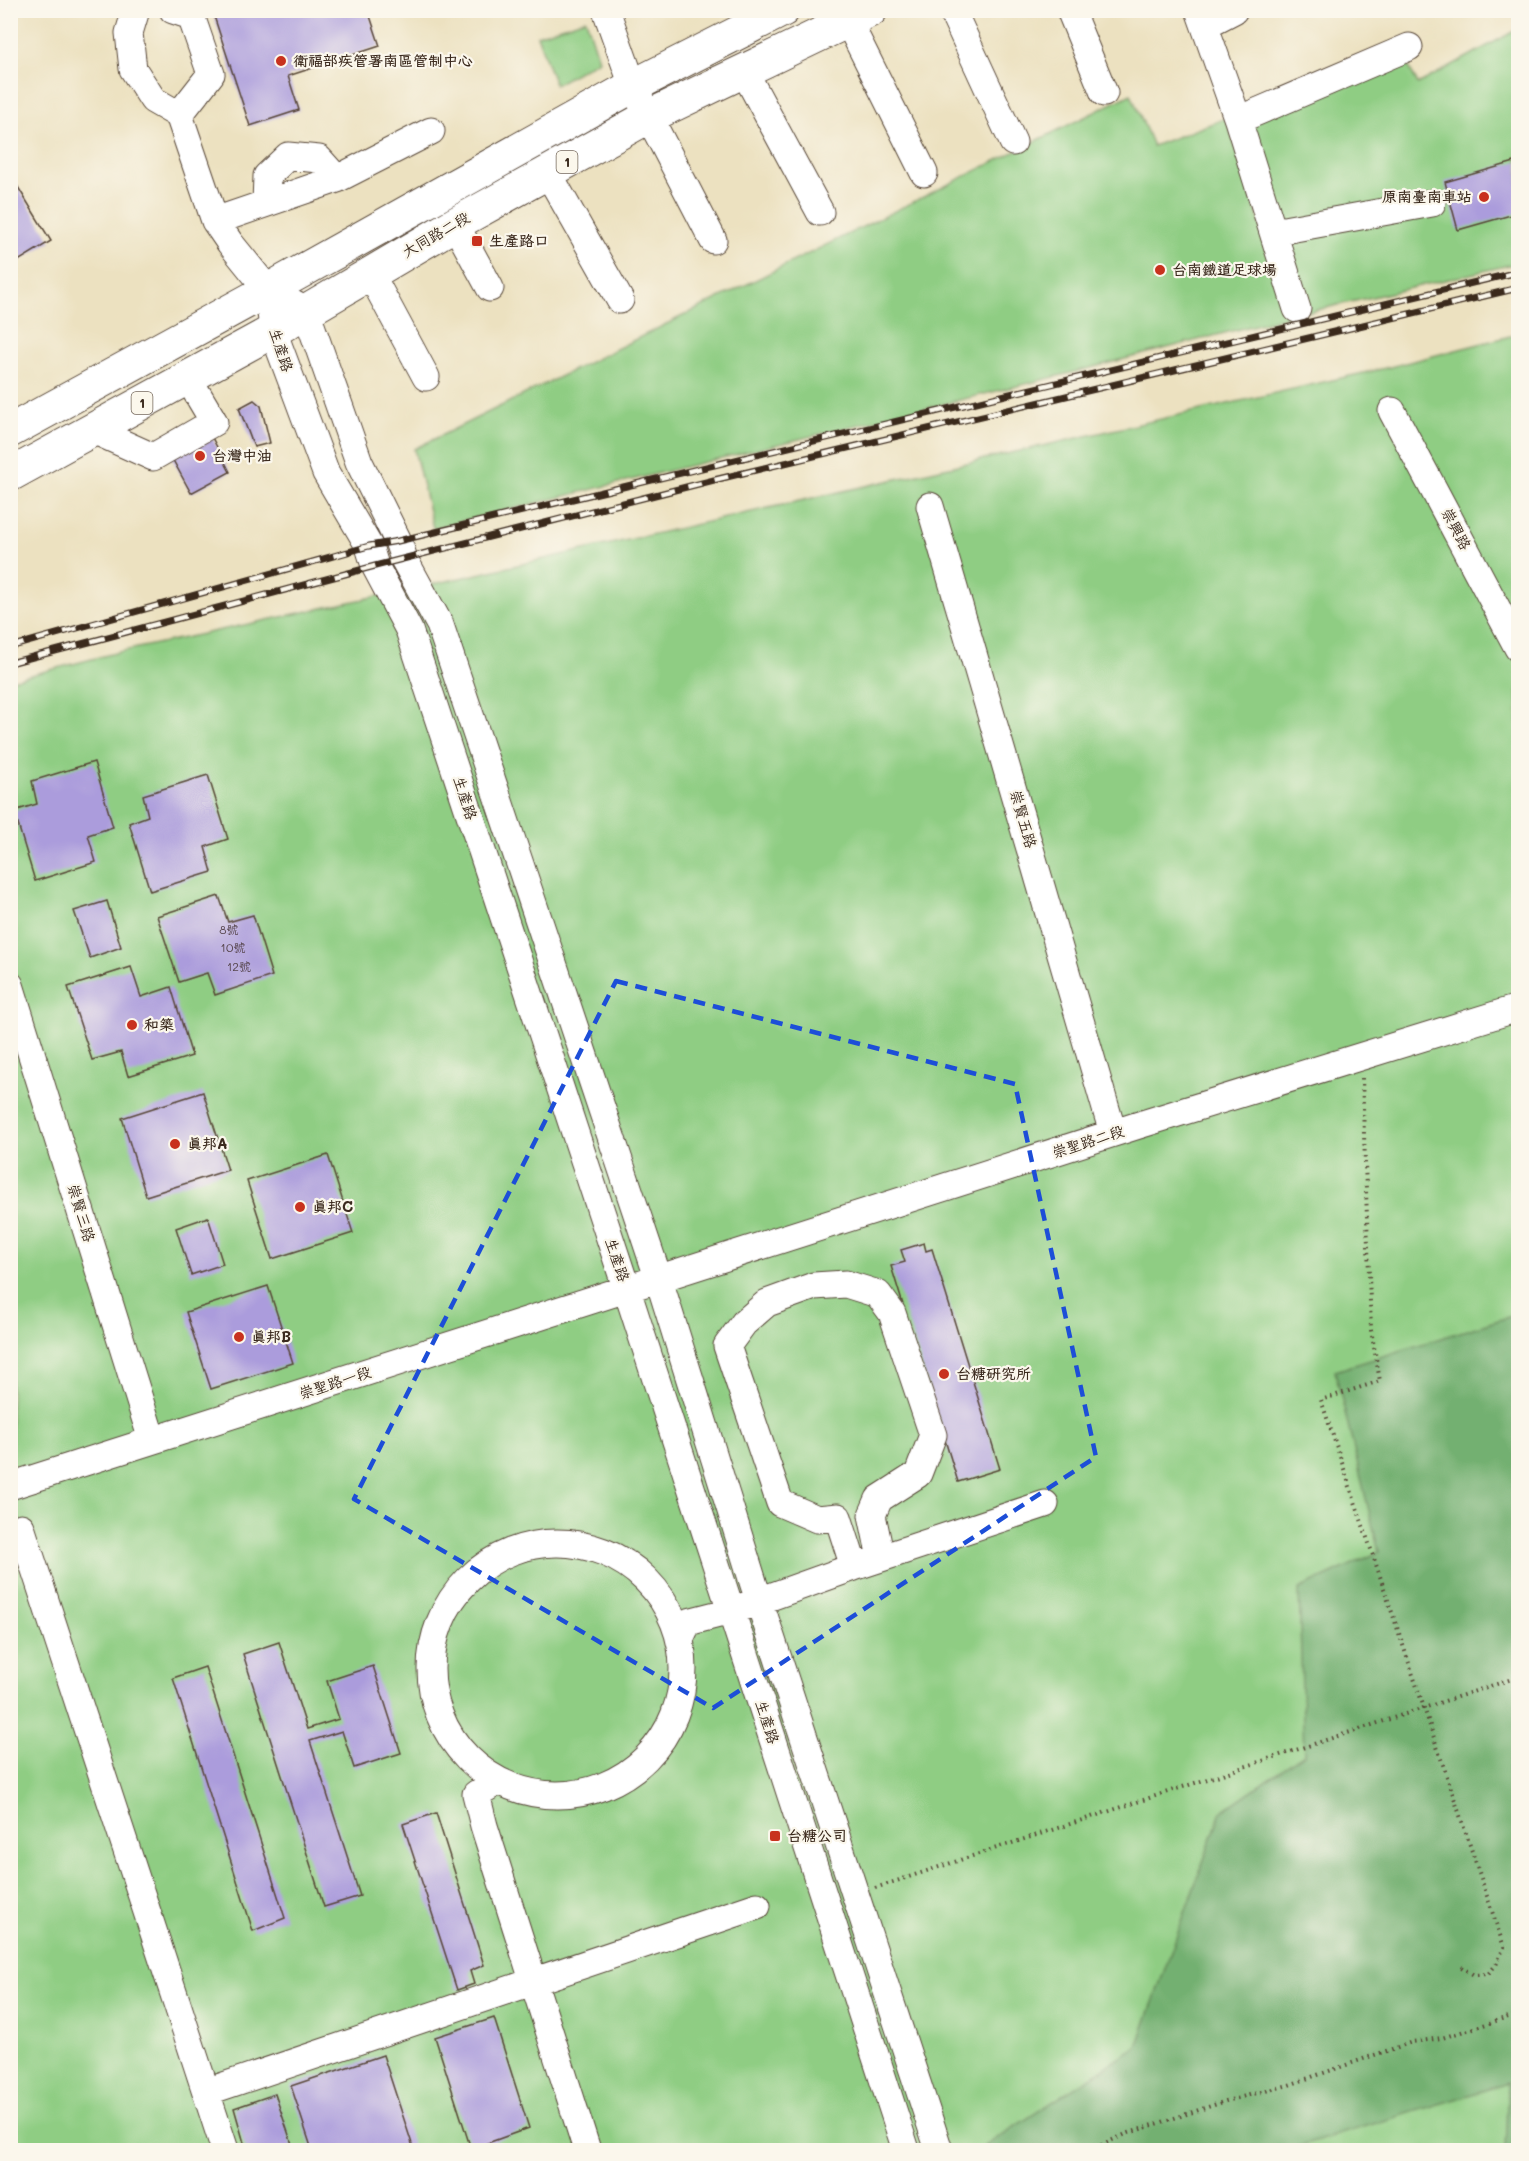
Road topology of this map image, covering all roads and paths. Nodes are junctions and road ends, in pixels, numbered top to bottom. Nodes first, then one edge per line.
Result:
1 (136, 10) edge
2 (173, 10) edge
3 (606, 10) edge
4 (952, 10) edge
5 (1070, 10) edge
6 (1234, 10) edge
7 (780, 11) edge
8 (859, 16) edge
9 (1202, 18) edge
10 (1408, 47) dead end
11 (744, 71) junction
12 (633, 86) junction
13 (1104, 93) dead end
14 (179, 115) junction
15 (648, 117) junction
16 (1238, 120) junction
17 (431, 131) dead end
18 (1013, 142) dead end
19 (548, 173) junction
20 (924, 173) dead end
21 (337, 178) junction
22 (266, 203) junction
23 (1432, 203) dead end
24 (820, 212) dead end
25 (215, 221) junction
26 (455, 224) junction
27 (1273, 232) junction
28 (713, 240) dead end
29 (370, 273) junction
30 (490, 288) dead end
31 (268, 290) junction
32 (620, 300) dead end
33 (1297, 309) dead end
34 (306, 311) junction
35 (273, 332) junction
36 (426, 377) dead end
37 (188, 378) junction
38 (1392, 411) dead end
39 (93, 430) junction
40 (10, 431) edge
41 (10, 475) edge
42 (930, 506) dead end
43 (1518, 648) edge
44 (10, 985) edge
45 (1518, 1008) edge
46 (1361, 1057) junction
47 (1113, 1133) junction
48 (659, 1280) junction
49 (627, 1290) junction
50 (152, 1440) junction
51 (10, 1486) edge
52 (879, 1499) junction
53 (1045, 1504) dead end
54 (838, 1517) junction
55 (21, 1527) dead end
56 (880, 1558) junction
57 (854, 1567) junction
58 (759, 1601) junction
59 (731, 1611) junction
60 (680, 1639) junction
61 (1518, 1677) edge
62 (1425, 1708) junction
63 (499, 1780) junction
64 (854, 1895) junction
65 (757, 1906) dead end
66 (1460, 1966) dead end
67 (534, 1982) junction
68 (1518, 2014) edge
69 (206, 2092) junction
70 (225, 2151) edge
71 (587, 2151) edge
72 (906, 2151) edge
73 (939, 2151) edge
74 (1090, 2151) edge

1 - 14 street
2 - 14 street
3 - 12 street
4 - 18 street
5 - 13 street
6 - 9 street
7 - 12 main road, 1
8 - 11 main road, 大同路二段 / 1
8 - 20 street
9 - 16 street
10 - 16 street
11 - 15 main road, 大同路二段 / 1
11 - 24 street
12 - 15 street
12 - 31 main road, 1
14 - 25 street
15 - 19 main road, 大同路二段 / 1
15 - 28 street
16 - 27 street
17 - 21 street
19 - 26 main road, 大同路二段 / 1
19 - 32 street
21 - 22 street
21 - 22 street
22 - 25 street
23 - 27 street
25 - 31 street
26 - 29 main road, 大同路二段 / 1
26 - 30 street
27 - 33 street
29 - 34 main road, 大同路二段 / 1
29 - 36 street
31 - 34 street
31 - 35 street, 生產路
31 - 40 main road, 1
34 - 35 main road, 大同路二段 / 1
34 - 48 street, 生產路
35 - 37 main road, 大同路二段 / 1
35 - 49 street, 生產路
37 - 39 main road, 大同路二段 / 1
37 - 39 street
38 - 43 street, 崇興路
39 - 41 main road, 大同路二段 / 1
42 - 47 street, 崇賢五路
44 - 50 street, 崇賢三路
45 - 46 street, 崇聖路二段
46 - 47 street, 崇聖路二段
46 - 62 path
47 - 48 street, 崇聖路二段
48 - 49 street, 崇聖路一段
48 - 58 street, 生產路
49 - 50 street, 崇聖路一段
49 - 59 street, 生產路
50 - 51 street, 崇聖路一段
52 - 54 street
52 - 54 street
52 - 56 street
53 - 56 street
54 - 57 street
55 - 69 street
56 - 57 street
57 - 58 street
58 - 59 street
58 - 64 street, 生產路
59 - 60 street
59 - 72 street, 生產路
60 - 63 street
60 - 63 street
61 - 62 path
62 - 64 path
62 - 66 path
63 - 67 street
64 - 73 street, 生產路
65 - 67 street
67 - 69 street
67 - 71 street
68 - 74 path
69 - 70 street

